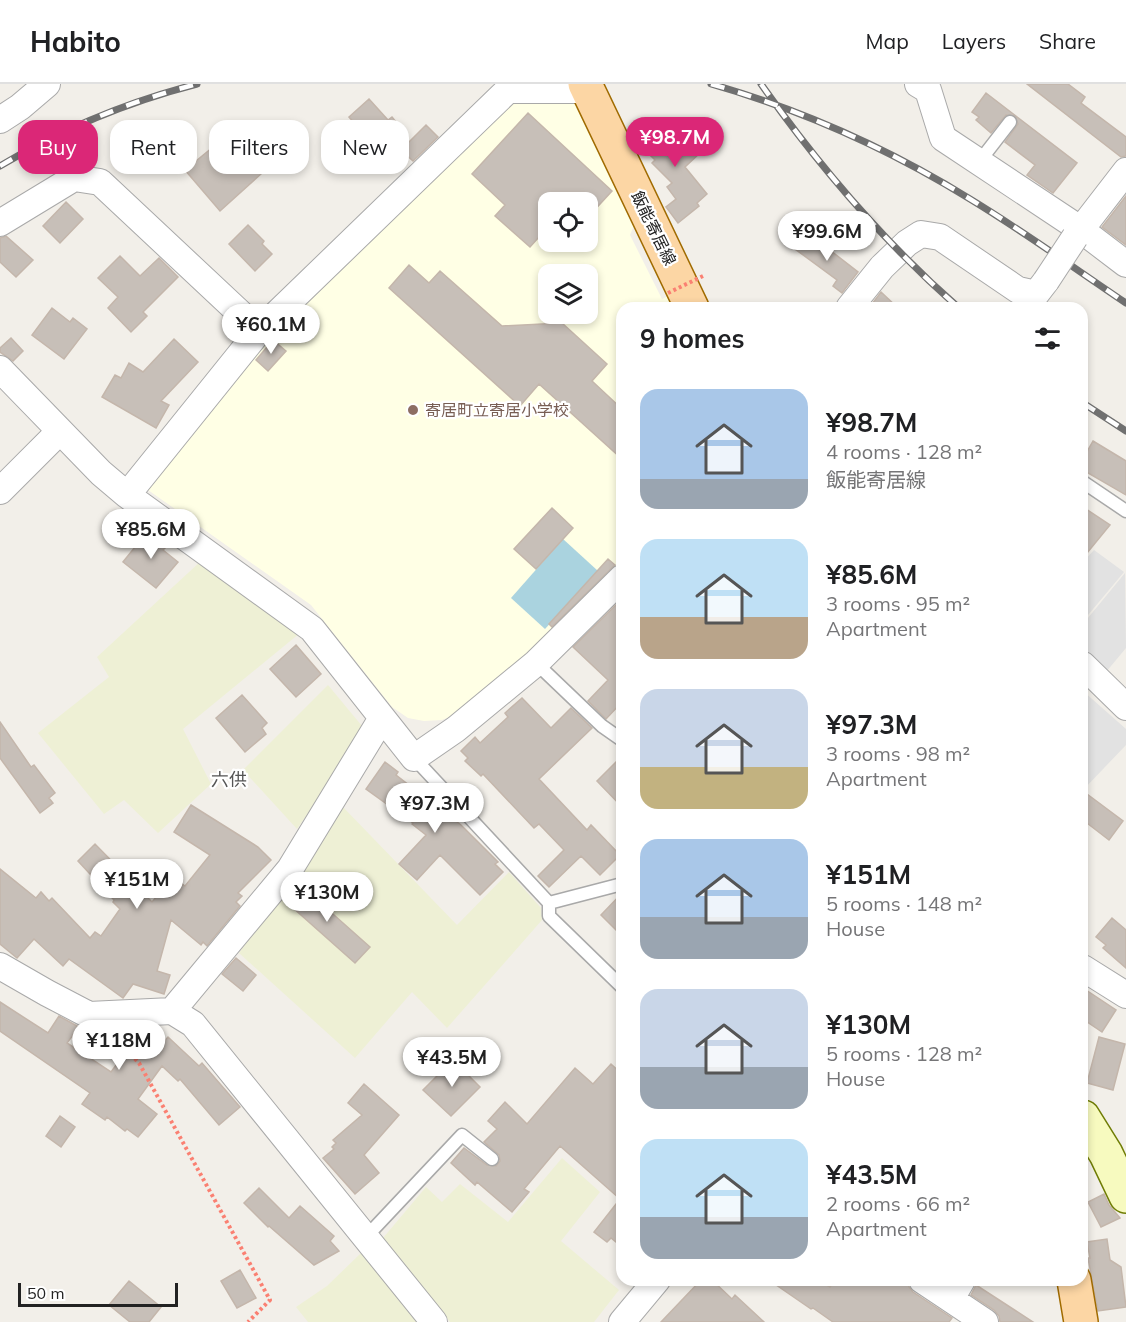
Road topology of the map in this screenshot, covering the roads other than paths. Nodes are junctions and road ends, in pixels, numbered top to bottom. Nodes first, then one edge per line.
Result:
1 (47, 84) edge
2 (918, 84) edge
3 (586, 87) edge
4 (0, 120) edge
5 (1010, 122) dead end
6 (979, 162) junction
7 (1126, 171) edge
8 (0, 223) edge
9 (1077, 233) junction
10 (1126, 264) edge
11 (680, 300) edge
12 (854, 302) edge
13 (259, 331) junction
14 (0, 369) edge
15 (59, 432) junction
16 (1088, 485) edge
17 (0, 491) edge
18 (127, 495) junction
19 (1126, 512) edge
20 (616, 585) edge
21 (536, 663) junction
22 (1088, 670) edge
23 (1126, 707) edge
24 (382, 718) junction
25 (616, 736) edge
26 (414, 758) junction
27 (616, 886) edge
28 (549, 903) junction
29 (0, 966) edge
30 (1088, 971) edge
31 (616, 981) edge
32 (1126, 995) edge
33 (172, 1011) junction
34 (1088, 1125) edge
35 (492, 1159) dead end
36 (1126, 1196) edge
37 (366, 1237) junction
38 (652, 1286) edge
39 (1075, 1286) edge
40 (957, 1289) edge
41 (434, 1322) edge
42 (622, 1322) edge
43 (985, 1322) edge
44 (1081, 1322) edge

1 - 4 street
2 - 6 street
3 - 11 main road, 飯能寄居線
3 - 13 street
5 - 6 lane
6 - 9 street
7 - 9 street
8 - 13 street
9 - 10 street
9 - 12 street, bridge
13 - 18 street
14 - 15 street
15 - 17 street
15 - 18 street
16 - 19 lane
18 - 24 street
20 - 21 street
21 - 25 lane
21 - 26 street
22 - 23 street
24 - 26 street
24 - 33 street
26 - 28 lane
27 - 28 lane
28 - 31 lane
29 - 33 street
30 - 32 street
33 - 37 street
34 - 36 street
35 - 37 lane
37 - 41 street
38 - 42 street
39 - 44 main road
40 - 43 street

